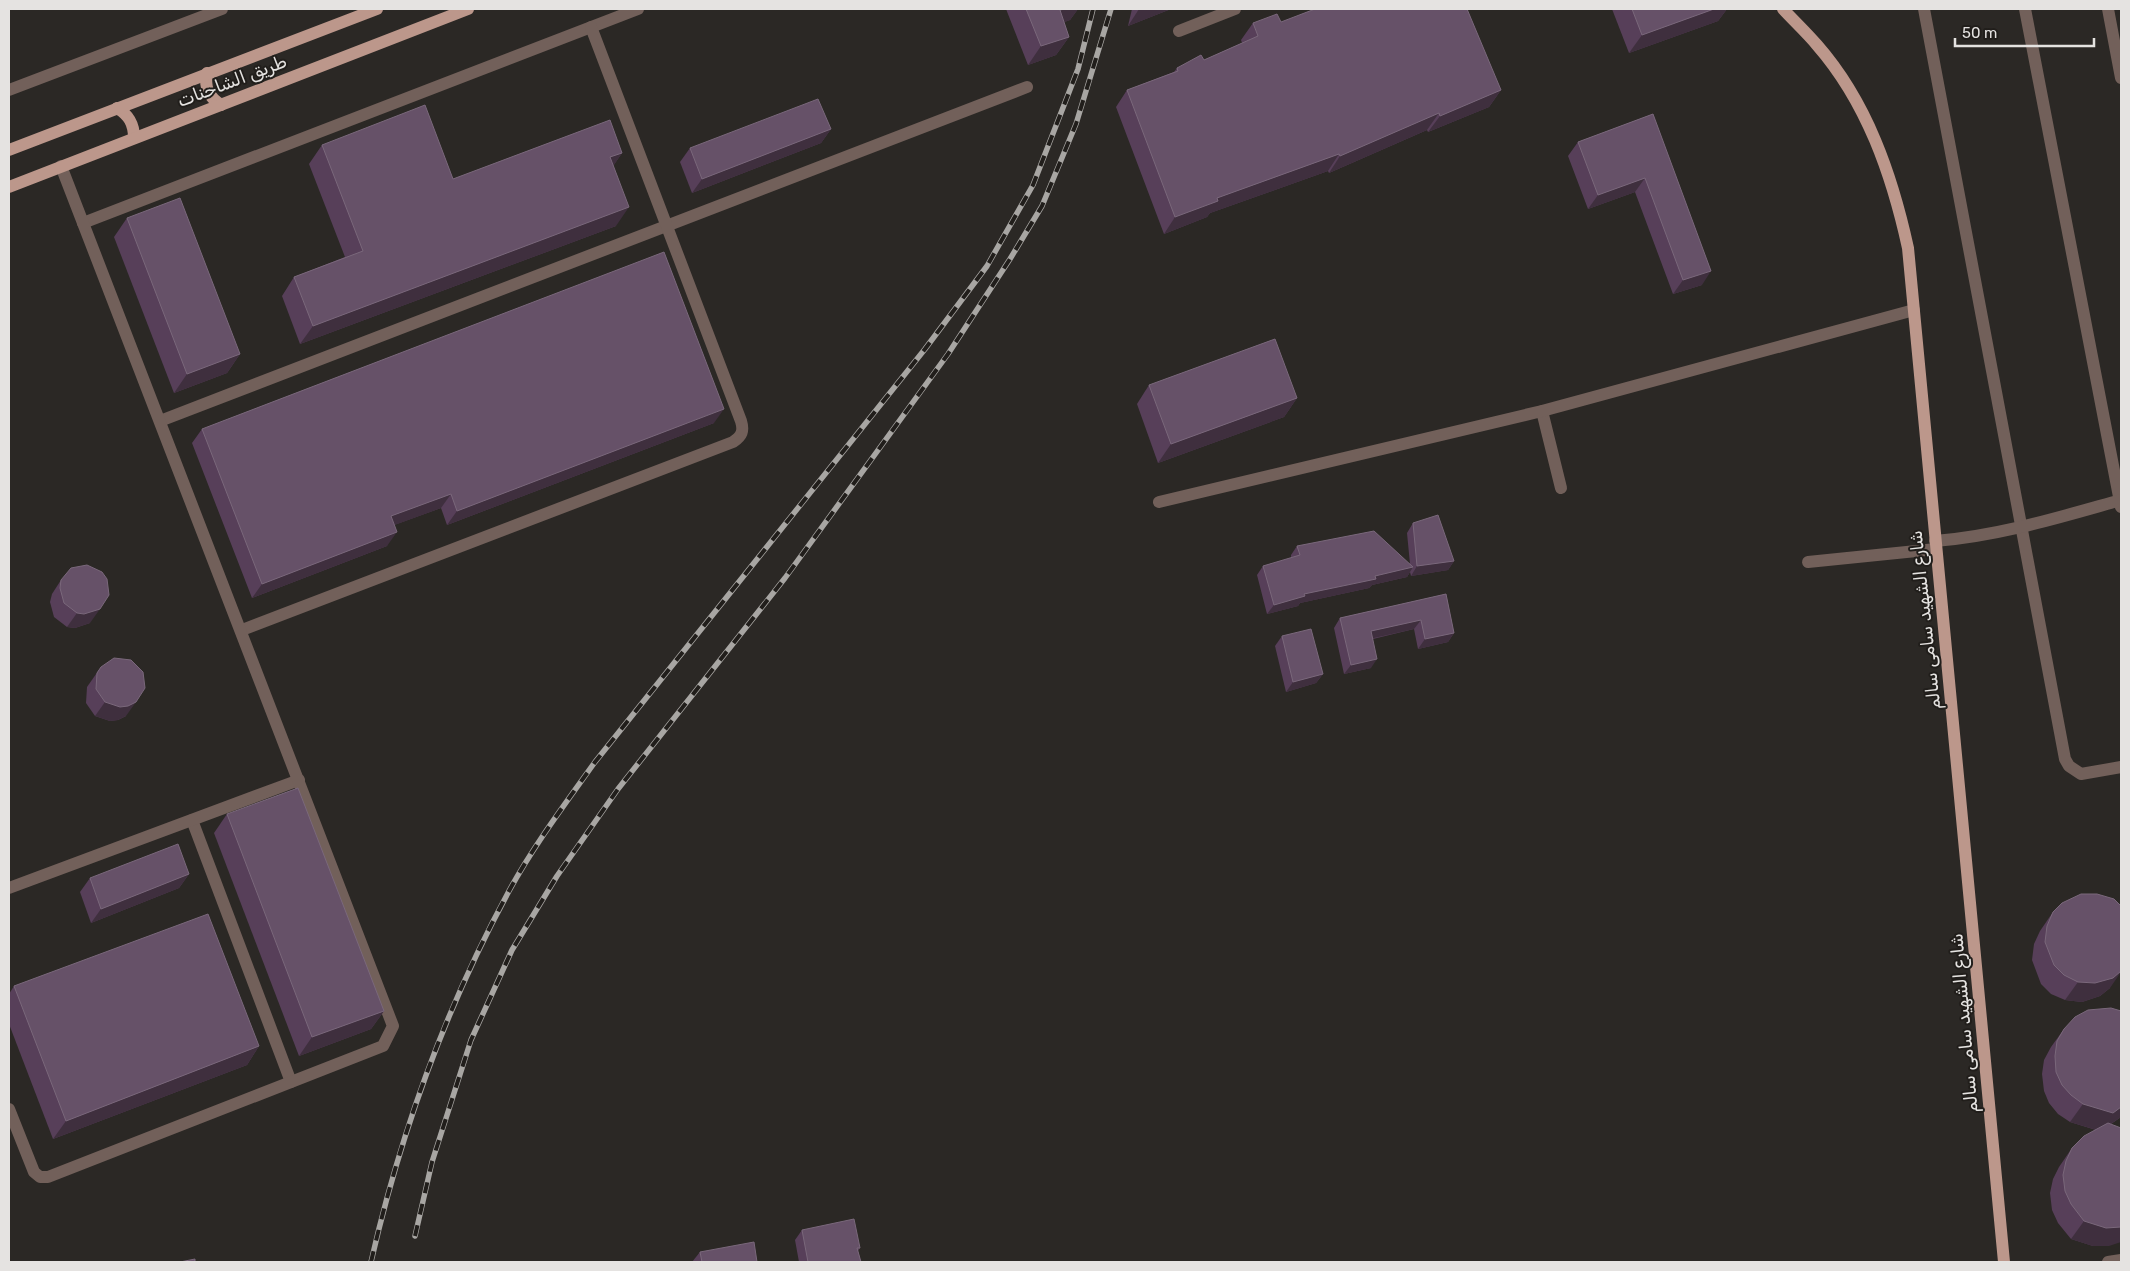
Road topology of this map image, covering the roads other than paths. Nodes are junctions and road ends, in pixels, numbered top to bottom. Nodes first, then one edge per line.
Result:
1 (222, 9) edge
2 (377, 9) edge
3 (468, 9) edge
4 (638, 9) edge
5 (1235, 9) edge
6 (1783, 9) edge
7 (1924, 9) edge
8 (2025, 9) edge
9 (2108, 9) edge
10 (355, 13) edge
11 (591, 27) junction
12 (1179, 30) dead end
13 (207, 74) junction
14 (2121, 78) edge
15 (1027, 87) dead end
16 (9, 90) edge
17 (221, 104) junction
18 (117, 108) junction
19 (134, 138) junction
20 (9, 150) edge
21 (61, 166) junction
22 (9, 187) edge
23 (83, 222) junction
24 (667, 226) junction
25 (1914, 310) junction
26 (1542, 411) junction
27 (160, 421) junction
28 (1561, 488) dead end
29 (1159, 502) dead end
30 (2121, 503) edge
31 (2023, 527) junction
32 (1936, 545) junction
33 (1808, 562) dead end
34 (242, 630) junction
35 (2121, 767) edge
36 (299, 780) junction
37 (192, 820) junction
38 (9, 888) edge
39 (291, 1082) junction
40 (9, 1109) edge
41 (2121, 1260) edge
42 (2004, 1262) edge
43 (2108, 1262) edge

1 - 16 street
2 - 10 main road, طريق الشاحنات
3 - 17 main road, طريق الشاحنات
4 - 11 street
5 - 12 street
6 - 25 main road, شارع الشهيد سامى سالم
7 - 31 street
8 - 30 street
9 - 14 street
10 - 13 main road, طريق الشاحنات
11 - 23 street
11 - 24 street
13 - 17 main road
13 - 18 main road, طريق الشاحنات
15 - 24 street
17 - 19 main road, طريق الشاحنات
18 - 19 main road
18 - 20 main road, طريق الشاحنات
19 - 21 main road, طريق الشاحنات
21 - 22 main road, طريق الشاحنات
21 - 23 street
23 - 27 street
24 - 27 street
24 - 34 street
25 - 26 street
25 - 32 main road, شارع الشهيد سامى سالم
26 - 28 street
26 - 29 street
27 - 34 street
30 - 31 street
31 - 32 street
31 - 35 street
32 - 33 street
32 - 42 main road, شارع الشهيد سامى سالم
34 - 36 street
36 - 37 street
36 - 39 street
37 - 38 street
37 - 39 street
39 - 40 street
41 - 43 street

